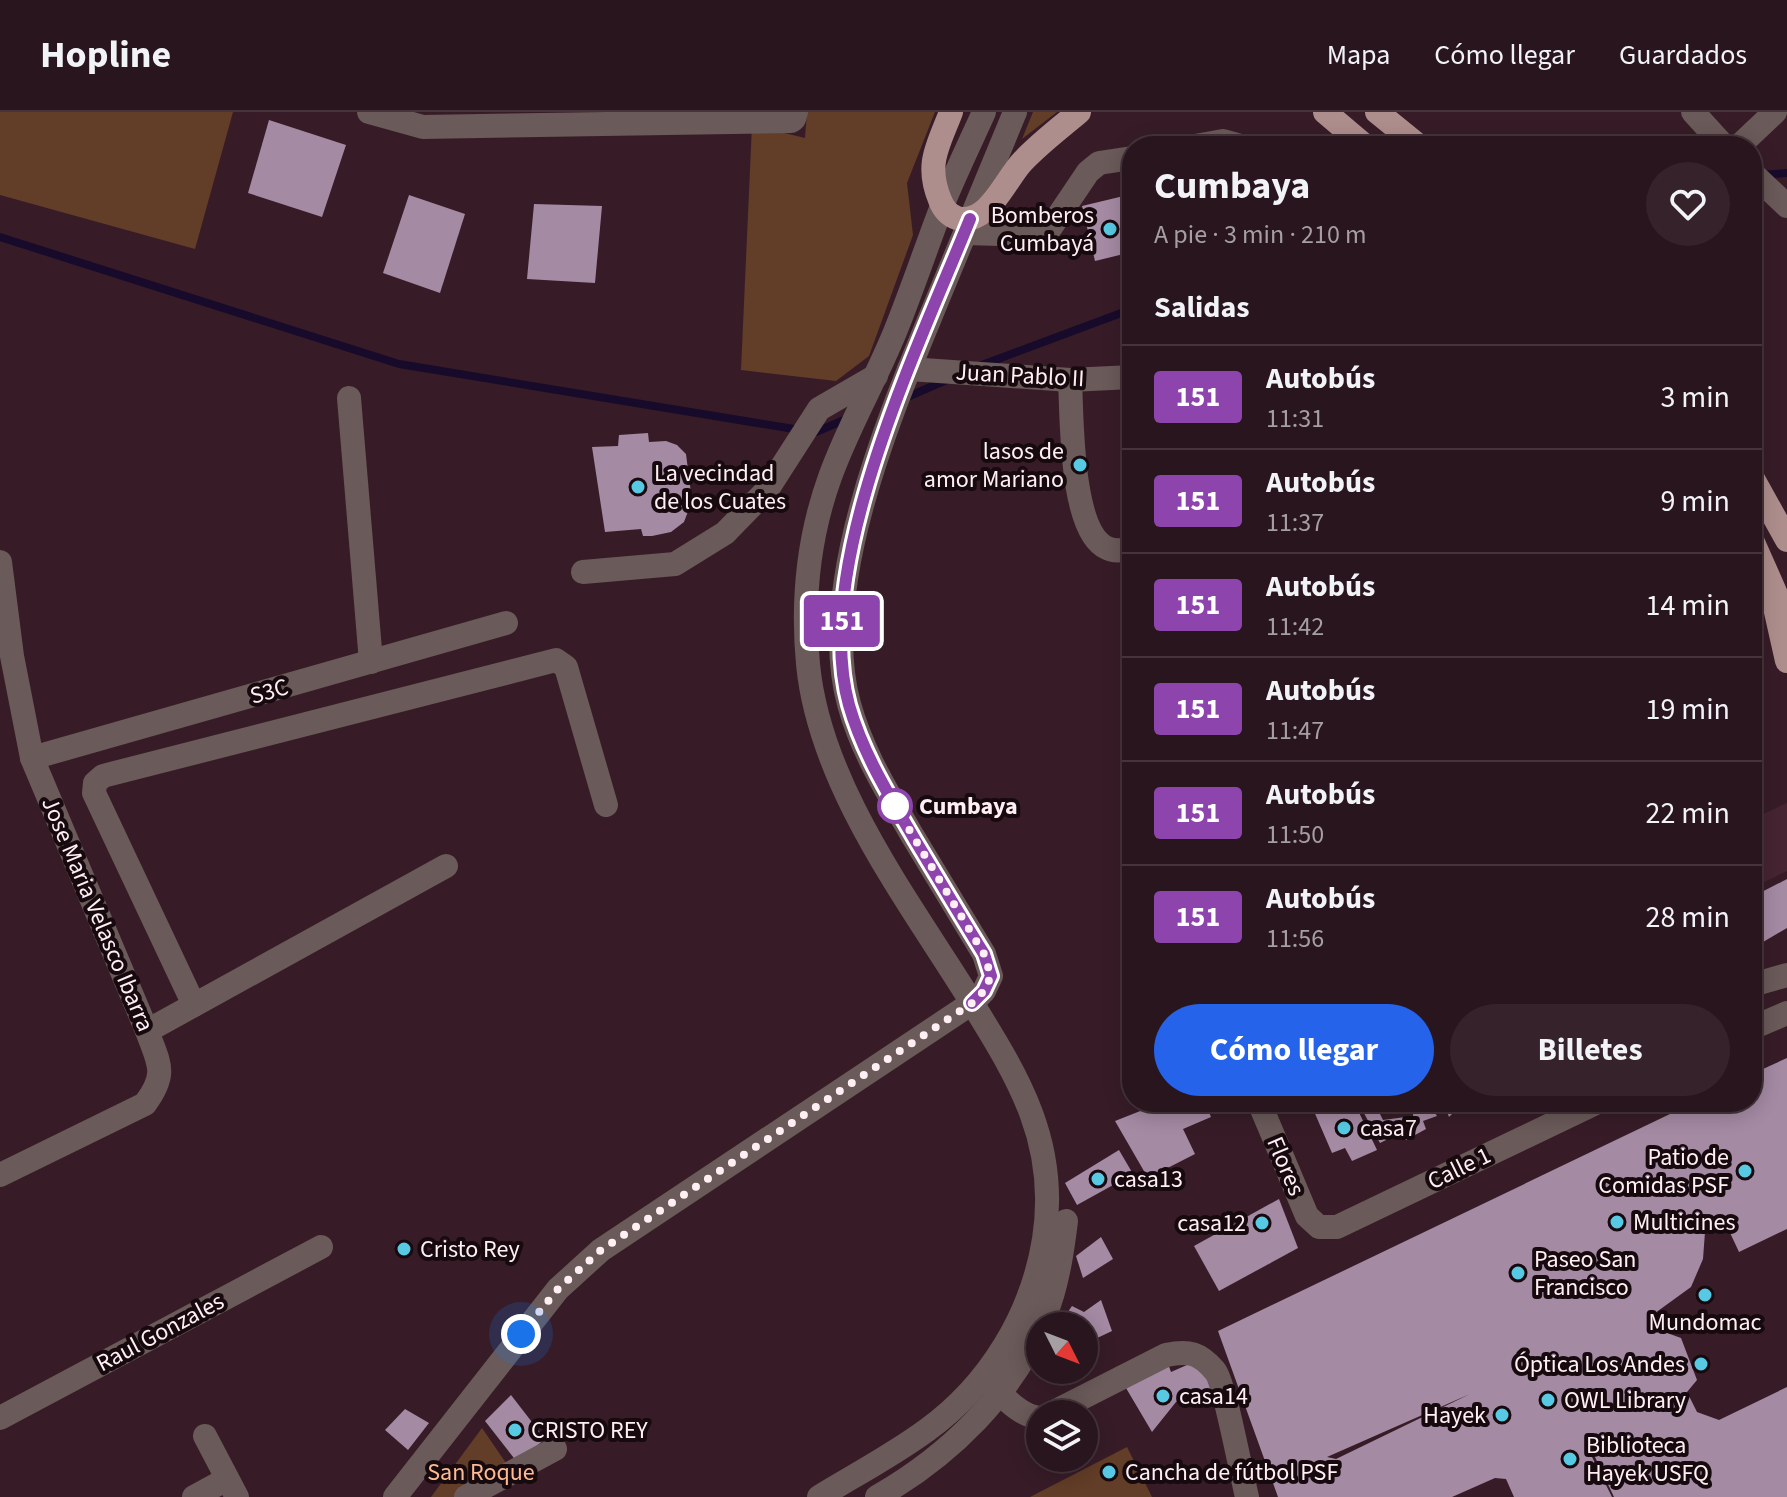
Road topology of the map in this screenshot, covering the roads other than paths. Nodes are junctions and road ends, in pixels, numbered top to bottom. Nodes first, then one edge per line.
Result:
1 (369, 112) edge
2 (951, 112) edge
3 (984, 112) edge
4 (1015, 112) edge
5 (1079, 112) edge
6 (1325, 112) edge
7 (1377, 112) edge
8 (1693, 112) edge
9 (1775, 112) edge
10 (795, 116) edge
11 (522, 119) edge
12 (1353, 136) edge
13 (1407, 136) edge
14 (1715, 136) edge
15 (1750, 136) edge
16 (1122, 160) edge
17 (1762, 182) edge
18 (942, 206) junction
19 (1787, 206) edge
20 (967, 226) junction
21 (909, 369) junction
22 (876, 376) junction
23 (1122, 377) edge
24 (1070, 380) junction
25 (349, 398) dead end
26 (1762, 491) edge
27 (1778, 514) edge
28 (1787, 540) edge
29 (1122, 550) edge
30 (0, 562) edge
31 (1762, 563) edge
32 (583, 572) dead end
33 (1768, 577) junction
34 (1787, 619) edge
35 (506, 623) dead end
36 (1787, 661) edge
37 (371, 662) junction
38 (32, 758) junction
39 (606, 805) dead end
40 (446, 866) dead end
41 (1787, 975) edge
42 (1762, 984) edge
43 (972, 1003) junction
44 (194, 1005) junction
45 (1787, 1013) edge
46 (1762, 1018) edge
47 (147, 1031) junction
48 (1263, 1112) edge
49 (1577, 1112) edge
50 (0, 1175) edge
51 (1066, 1221) dead end
52 (1319, 1227) joint
53 (321, 1247) dead end
54 (991, 1384) junction
55 (1078, 1400) edge
56 (1026, 1414) edge
57 (0, 1418) edge
58 (205, 1436) dead end
59 (555, 1449) dead end
60 (232, 1488) edge
61 (194, 1497) edge
62 (395, 1497) edge
63 (466, 1497) edge
64 (819, 1497) edge
65 (877, 1497) edge
66 (1247, 1497) edge

1 - 11 street
2 - 18 main road
3 - 18 street
4 - 20 street
5 - 20 main road
6 - 12 main road
7 - 13 main road
8 - 14 street
9 - 15 street
10 - 11 street
16 - 20 street
17 - 19 street
18 - 20 main road
18 - 22 street
20 - 21 street
21 - 24 street, Juan Pablo II
21 - 43 street
22 - 32 street
22 - 43 street
23 - 24 street, Juan Pablo II
24 - 29 street
25 - 37 street
26 - 27 main road
27 - 28 main road
30 - 38 street, Jose Maria Velasco Ibarra
31 - 33 main road
33 - 34 main road
33 - 36 main road
35 - 37 street, S3C
37 - 38 street, S3C
38 - 47 street, Jose Maria Velasco Ibarra
39 - 44 street
40 - 44 street
41 - 42 street
43 - 54 street
43 - 62 street
44 - 47 street
45 - 46 street
47 - 50 street, Jose Maria Velasco Ibarra
48 - 52 street, Flores
49 - 52 street, Calle 1
51 - 54 street
53 - 57 street, Raul Gonzales
54 - 56 street
54 - 64 street
54 - 65 street
55 - 66 street
58 - 60 street
59 - 63 street
60 - 61 street

